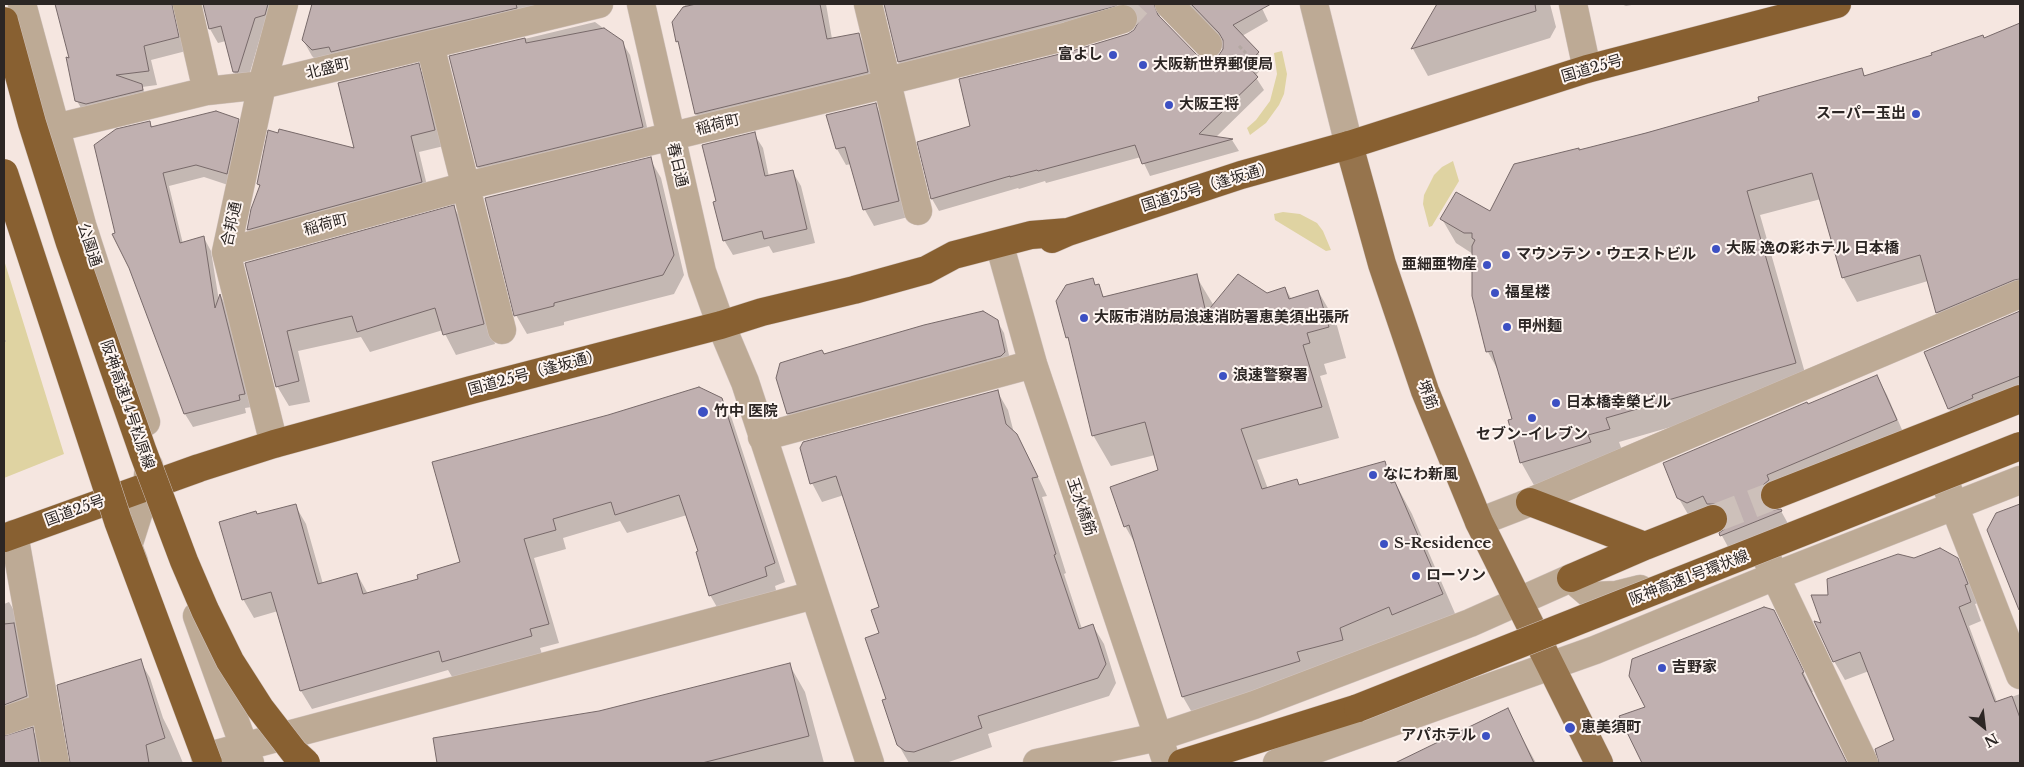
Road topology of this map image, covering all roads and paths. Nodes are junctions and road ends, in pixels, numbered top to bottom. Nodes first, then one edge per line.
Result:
1 (22, 4) edge
2 (187, 4) edge
3 (284, 4) edge
4 (600, 4) edge
5 (641, 4) edge
6 (868, 4) edge
7 (1169, 4) edge
8 (1314, 4) edge
9 (1573, 4) edge
10 (1837, 4) edge
11 (1123, 19) tunnel mouth
12 (4, 21) edge
13 (1208, 44) dead end
14 (430, 45) junction
15 (1587, 69) junction
16 (887, 84) junction
17 (262, 85) junction
18 (206, 91) junction
19 (55, 128) junction
20 (671, 136) junction
21 (1349, 145) junction
22 (4, 173) edge
23 (466, 186) junction
24 (918, 211) dead end
25 (1068, 232) junction
26 (226, 252) junction
27 (1003, 257) junction
28 (926, 270) junction
29 (2020, 294) edge
30 (721, 325) junction
31 (502, 330) dead end
32 (1032, 364) junction
33 (2020, 399) edge
34 (762, 437) junction
35 (274, 444) junction
36 (2020, 446) edge
37 (2020, 456) edge
38 (2020, 480) edge
39 (147, 486) junction
40 (1781, 493) tunnel mouth
41 (1951, 496) junction
42 (1530, 502) junction
43 (1713, 519) tunnel mouth
44 (1479, 522) junction
45 (9, 536) edge
46 (1645, 546) junction
47 (1607, 561) junction
48 (1770, 566) junction
49 (1571, 578) junction
50 (814, 595) junction
51 (1604, 596) junction
52 (1518, 602) junction
53 (1639, 632) junction
54 (1551, 666) junction
55 (2020, 674) edge
56 (44, 706) junction
57 (1358, 708) junction
58 (4, 721) edge
59 (1154, 725) junction
60 (247, 755) edge
61 (207, 761) edge
62 (1294, 761) edge
63 (55, 763) edge
64 (306, 763) edge
65 (870, 763) edge
66 (1037, 763) edge
67 (1166, 763) edge
68 (1182, 763) edge
69 (1217, 763) edge
70 (1599, 763) edge
71 (1864, 763) edge

1 - 19 street, 公園通
2 - 18 street
3 - 17 street, 合邦通
4 - 14 street, 北盛町
5 - 20 street, 春日通
6 - 16 street
7 - 13 street
8 - 21 street, 堺筋
9 - 15 street
10 - 15 highway, 国道25号
11 - 16 street, 稲荷町
12 - 64 highway, 阪神高速14号松原線, bridge
14 - 17 street, 北盛町
14 - 23 street
15 - 21 highway, 国道25号
16 - 20 street, 稲荷町
16 - 24 street
17 - 18 street, 北盛町
17 - 26 street, 合邦通
18 - 19 street, 北盛町
19 - 39 street, 公園通
20 - 23 street, 稲荷町
20 - 30 street, 春日通
21 - 25 highway, 国道25号（逢坂通）
21 - 44 main road, 堺筋
22 - 61 highway, bridge
23 - 26 street, 稲荷町
23 - 31 street
25 - 27 highway, 国道25号（逢坂通）
25 - 28 highway, 国道25号（逢坂通）
26 - 35 street, 合邦通
27 - 28 highway, 国道25号（逢坂通）
27 - 32 street, 玉水橋筋
28 - 30 highway, 国道25号（逢坂通）
29 - 42 street
30 - 34 street, 春日通
30 - 35 highway, 国道25号（逢坂通）
32 - 34 street
32 - 59 street, 玉水橋筋
33 - 40 highway
34 - 50 street, 春日通
35 - 39 highway, 国道25号（逢坂通）
36 - 57 highway, 阪神高速1号環状線, bridge
37 - 41 street
38 - 41 street
39 - 45 highway, 国道25号
39 - 60 street
39 - 61 street, 公園通
41 - 48 street
41 - 55 street
42 - 44 street
42 - 46 highway
43 - 46 highway
44 - 52 main road, 堺筋
45 - 56 street
46 - 47 highway
47 - 49 highway
47 - 51 street
48 - 51 street
48 - 53 street
48 - 71 street
49 - 51 street
49 - 52 street
50 - 60 street
50 - 65 street, 春日通
51 - 53 street
52 - 54 main road, 堺筋
52 - 59 street
53 - 54 street
54 - 62 street
54 - 70 main road, 堺筋
56 - 58 street
56 - 63 street
57 - 68 highway
57 - 69 highway
59 - 66 street
59 - 67 street, 玉水橋筋
60 - 61 street

